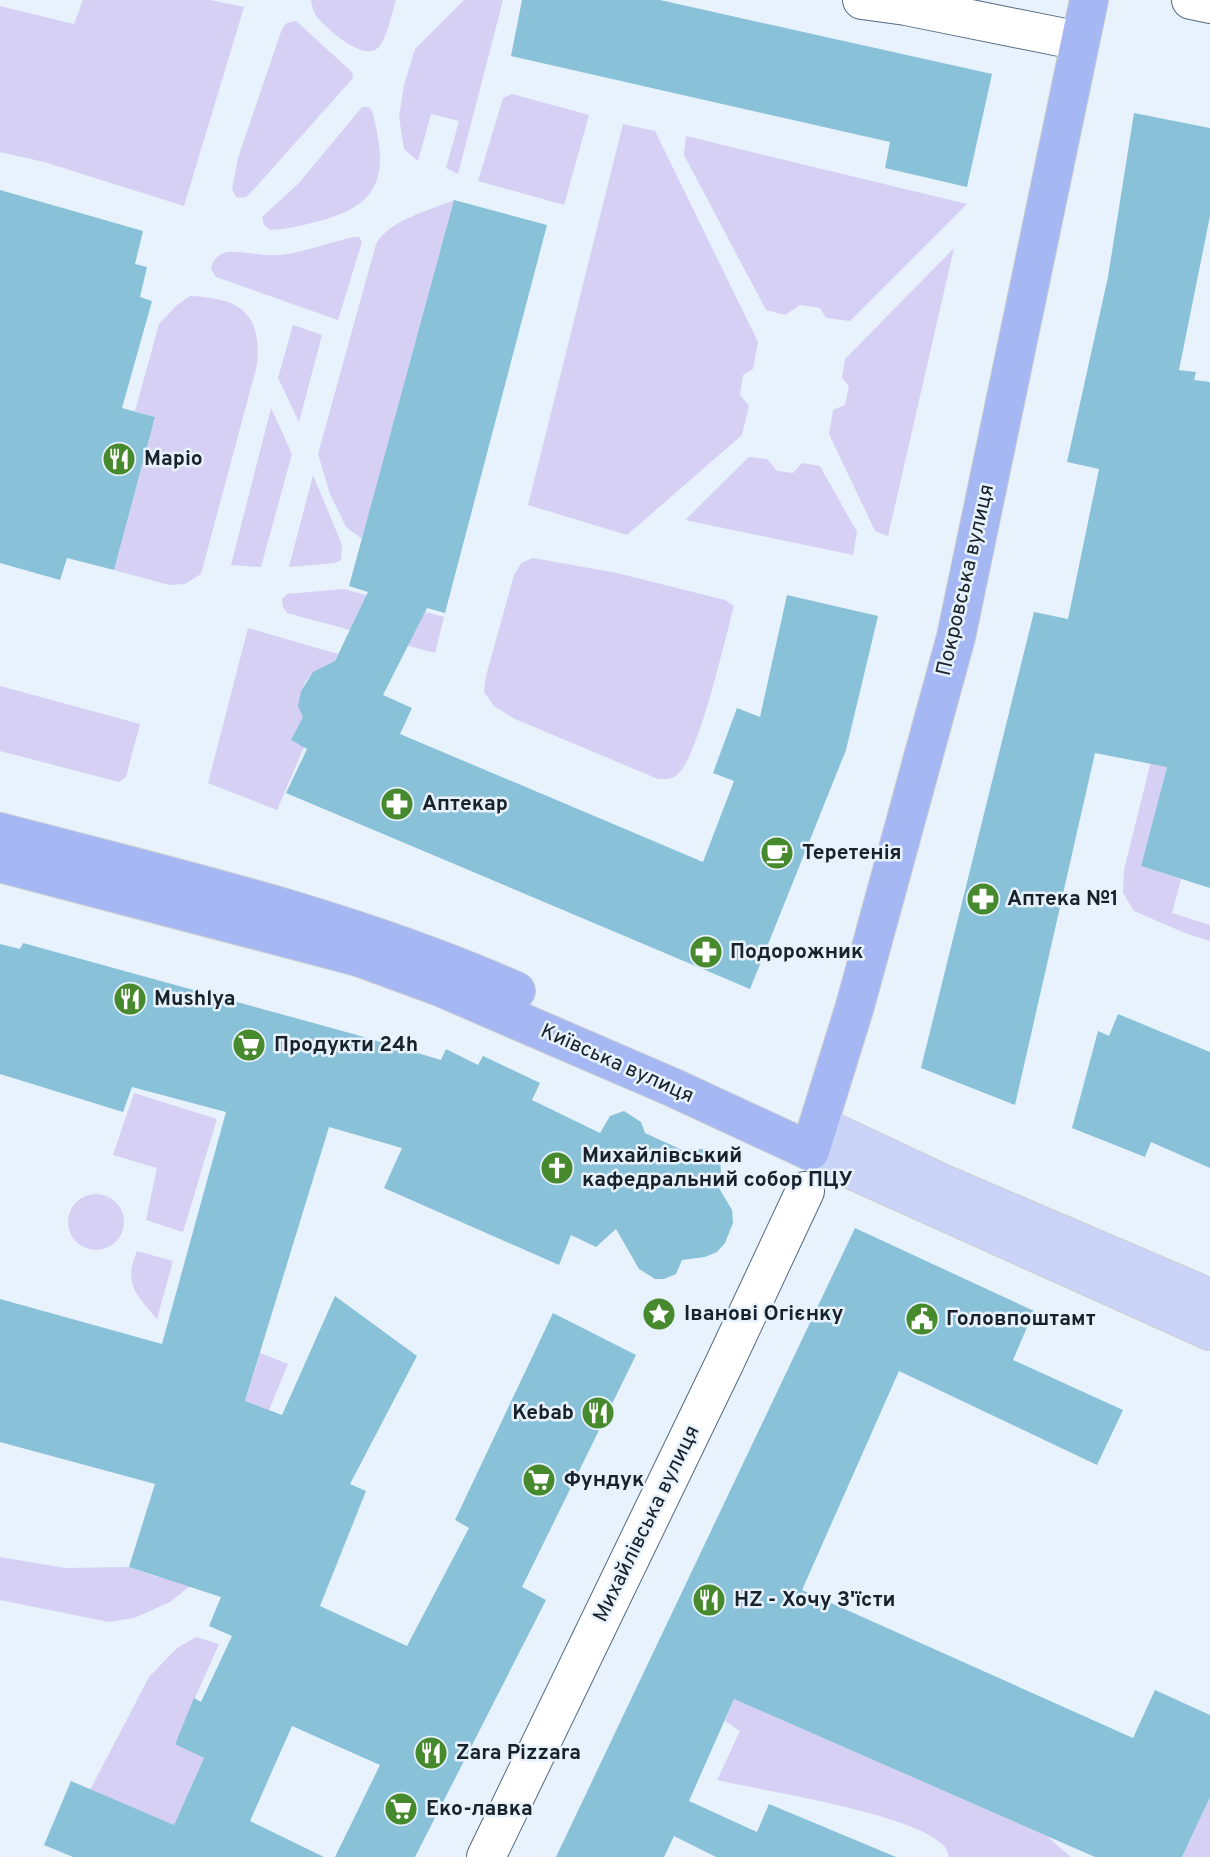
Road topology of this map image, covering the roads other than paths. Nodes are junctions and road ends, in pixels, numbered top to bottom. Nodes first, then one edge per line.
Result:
1 (862, 0) edge
2 (1089, 0) edge
3 (1191, 0) edge
4 (1210, 4) edge
5 (1080, 41) junction
6 (0, 832) edge
7 (0, 863) edge
8 (814, 1138) junction
9 (805, 1191) dead end
10 (1210, 1298) edge
11 (1210, 1331) edge
12 (486, 1857) edge

1 - 5 street
2 - 5 highway, Покровська вулиця
3 - 4 street
5 - 8 highway, Покровська вулиця
6 - 8 highway, Київська вулиця
7 - 8 highway, Київська вулиця
8 - 10 main road, Київська вулиця
8 - 11 main road, Київська вулиця
9 - 12 street, Михайлівська вулиця

